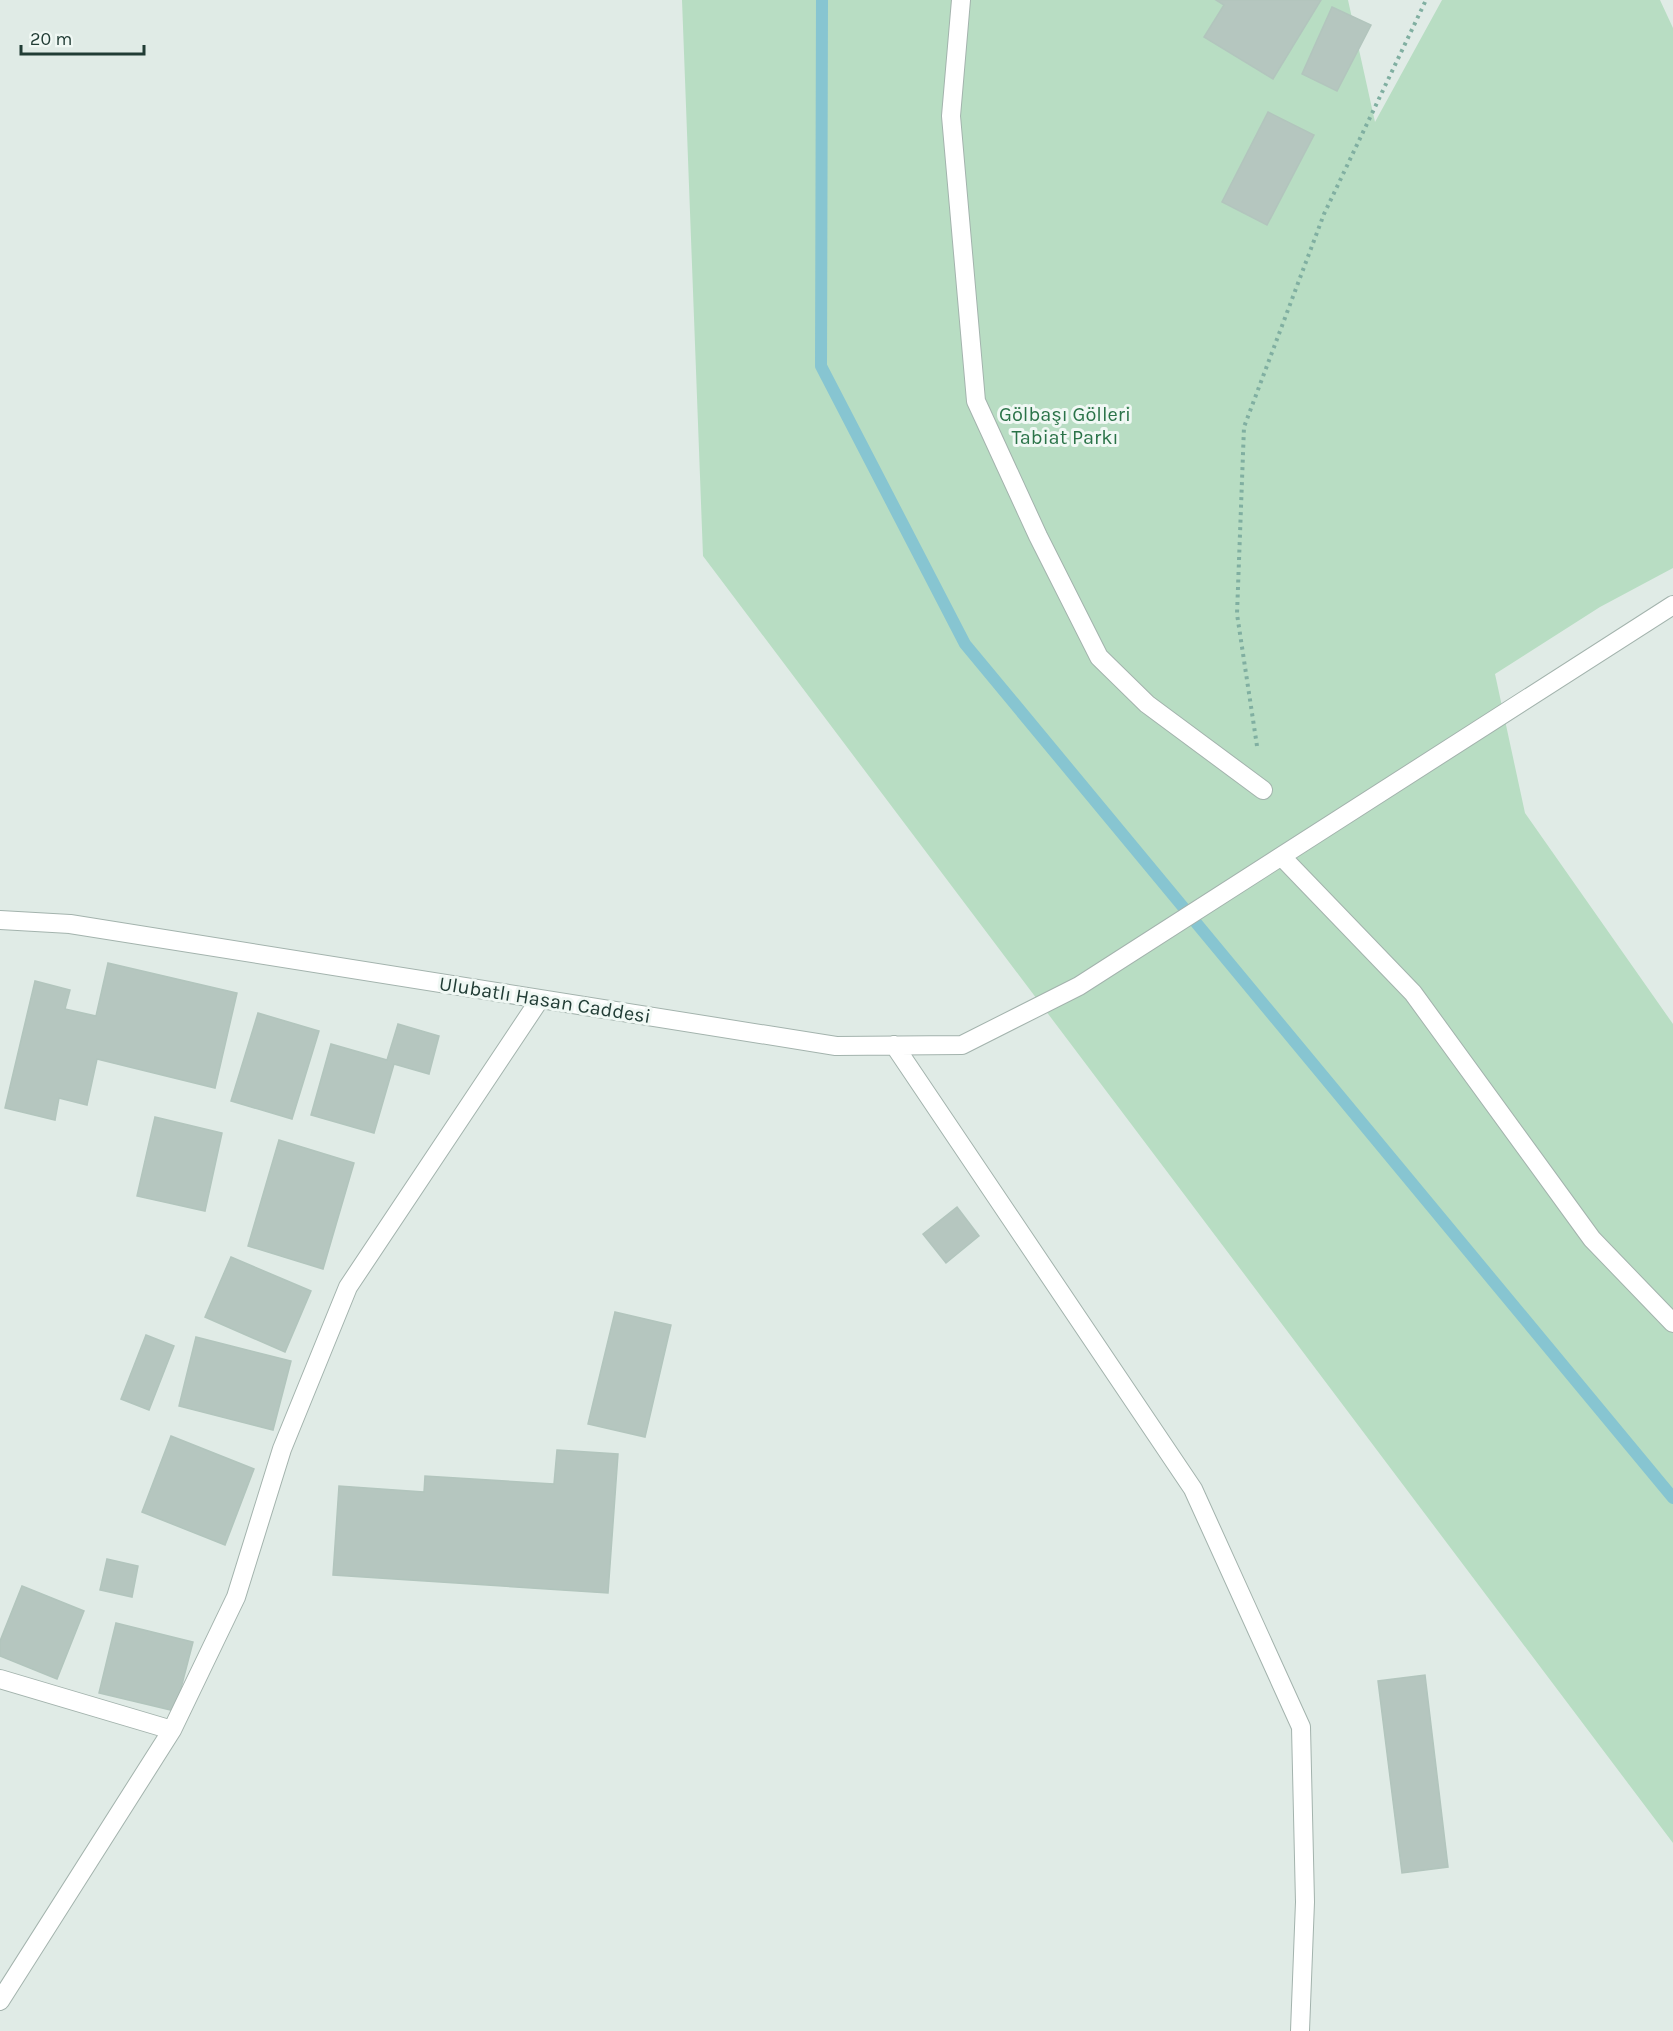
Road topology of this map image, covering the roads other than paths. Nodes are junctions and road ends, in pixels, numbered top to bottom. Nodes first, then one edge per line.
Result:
1 (961, 0) edge
2 (1673, 605) edge
3 (1263, 790) road end
4 (1282, 857) junction
5 (0, 920) edge
6 (540, 999) junction
7 (894, 1045) junction
8 (1673, 1323) edge
9 (0, 1679) edge
10 (172, 1730) junction
11 (0, 2001) edge
12 (1300, 2031) edge

1 - 3 street
2 - 4 street, Ulubatlı Hasan Caddesi
4 - 7 street, Ulubatlı Hasan Caddesi
4 - 8 street
5 - 6 street, Ulubatlı Hasan Caddesi
6 - 7 street, Ulubatlı Hasan Caddesi
6 - 10 street
7 - 12 street
9 - 10 street
10 - 11 street

